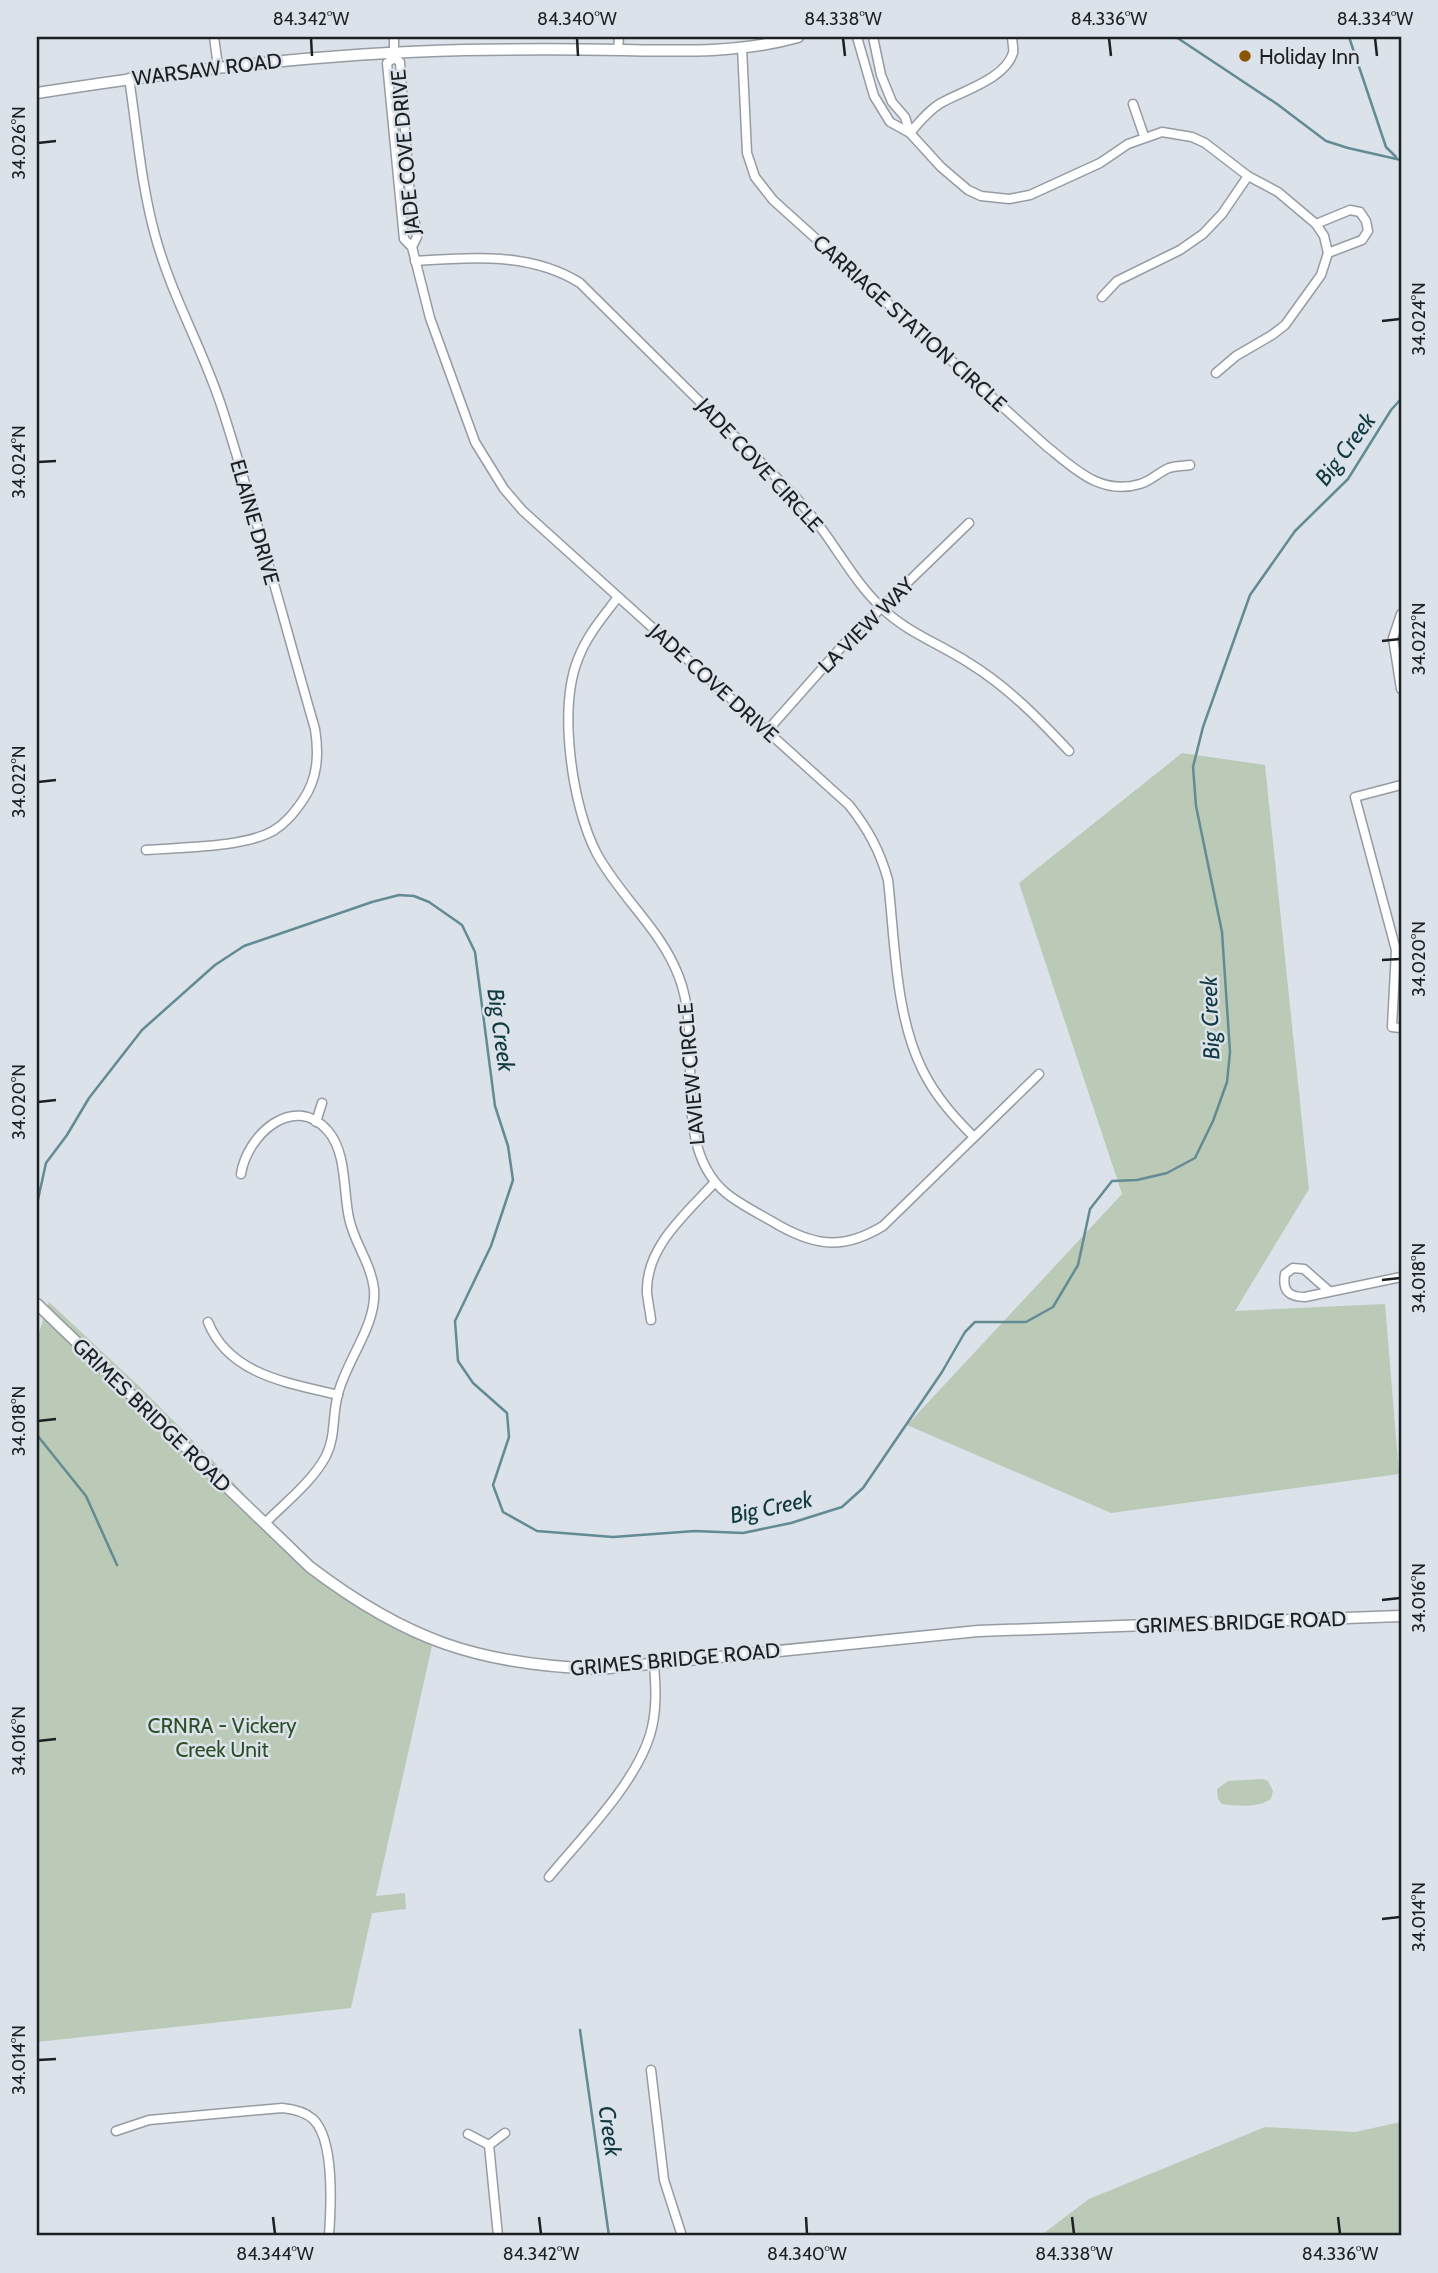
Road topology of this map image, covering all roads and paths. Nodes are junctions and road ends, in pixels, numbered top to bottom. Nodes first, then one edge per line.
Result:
1 (214, 37) edge
2 (394, 37) edge
3 (619, 37) edge
4 (798, 37) edge
5 (857, 37) edge
6 (873, 37) edge
7 (1013, 37) edge
8 (742, 47) junction
9 (618, 50) junction
10 (393, 54) junction
11 (878, 62) junction
12 (865, 65) junction
13 (218, 66) junction
14 (129, 78) junction
15 (885, 84) junction
16 (872, 89) junction
17 (37, 93) edge
18 (1133, 104) dead end
19 (910, 133) junction
20 (1144, 136) junction
21 (407, 156) junction
22 (395, 157) junction
23 (1248, 176) junction
24 (410, 196) junction
25 (399, 197) junction
26 (1316, 224) junction
27 (412, 247) junction
28 (1328, 253) junction
29 (415, 261) junction
30 (1102, 297) dead end
31 (1216, 373) dead end
32 (1190, 465) dead end
33 (970, 523) dead end
34 (618, 597) junction
35 (882, 608) junction
36 (1401, 614) edge
37 (1401, 689) edge
38 (767, 731) junction
39 (1069, 751) dead end
40 (1401, 785) edge
41 (146, 850) dead end
42 (1401, 1028) edge
43 (1039, 1074) dead end
44 (322, 1103) dead end
45 (316, 1122) junction
46 (974, 1137) junction
47 (241, 1174) dead end
48 (715, 1182) junction
49 (1401, 1277) edge
50 (1329, 1291) junction
51 (37, 1304) edge
52 (651, 1320) dead end
53 (208, 1322) dead end
54 (338, 1395) junction
55 (265, 1523) junction
56 (1401, 1616) edge
57 (654, 1665) junction
58 (549, 1877) dead end
59 (651, 2070) dead end
60 (116, 2131) dead end
61 (505, 2133) dead end
62 (468, 2134) dead end
63 (489, 2144) junction
64 (329, 2236) edge
65 (498, 2236) edge
66 (682, 2236) edge

1 - 13 street
2 - 10 street
3 - 9 street
4 - 8 street, WARSAW ROAD
5 - 12 street
6 - 11 street
7 - 19 street
8 - 9 street, WARSAW ROAD
8 - 32 street, CARRIAGE STATION CIRCLE
9 - 10 street, WARSAW ROAD
10 - 13 street, WARSAW ROAD
10 - 21 street, JADE COVE DRIVE
10 - 22 street, JADE COVE DRIVE
11 - 12 street
11 - 15 street
12 - 16 street
13 - 14 street, WARSAW ROAD
14 - 17 street, WARSAW ROAD
14 - 41 street, ELAINE DRIVE
15 - 16 street
15 - 19 street
16 - 19 street
18 - 20 street
19 - 20 street
20 - 23 street
21 - 22 street
21 - 24 street, JADE COVE DRIVE
22 - 25 street, JADE COVE DRIVE
23 - 26 street
23 - 30 street
24 - 25 street
24 - 27 street, JADE COVE DRIVE
25 - 27 street, JADE COVE DRIVE
26 - 28 street
26 - 28 street
27 - 29 street, JADE COVE DRIVE
28 - 31 street
29 - 34 street, JADE COVE DRIVE
29 - 35 street, JADE COVE CIRCLE
33 - 35 street, LA VIEW WAY
34 - 38 street, JADE COVE DRIVE
34 - 48 street, LAVIEW CIRCLE
35 - 38 street, LA VIEW WAY
35 - 39 street, JADE COVE CIRCLE
36 - 37 street
38 - 46 street, JADE COVE DRIVE
40 - 42 street
43 - 46 street, LAVIEW CIRCLE
44 - 45 street
45 - 47 street
45 - 54 street
46 - 48 street, LAVIEW CIRCLE
48 - 52 street
49 - 50 street
50 - 50 street
51 - 55 street, GRIMES BRIDGE ROAD
53 - 54 street
54 - 55 street
55 - 57 street, GRIMES BRIDGE ROAD
56 - 57 street, GRIMES BRIDGE ROAD
57 - 58 street
59 - 66 street
60 - 64 street
61 - 63 street
62 - 63 street
63 - 65 street

